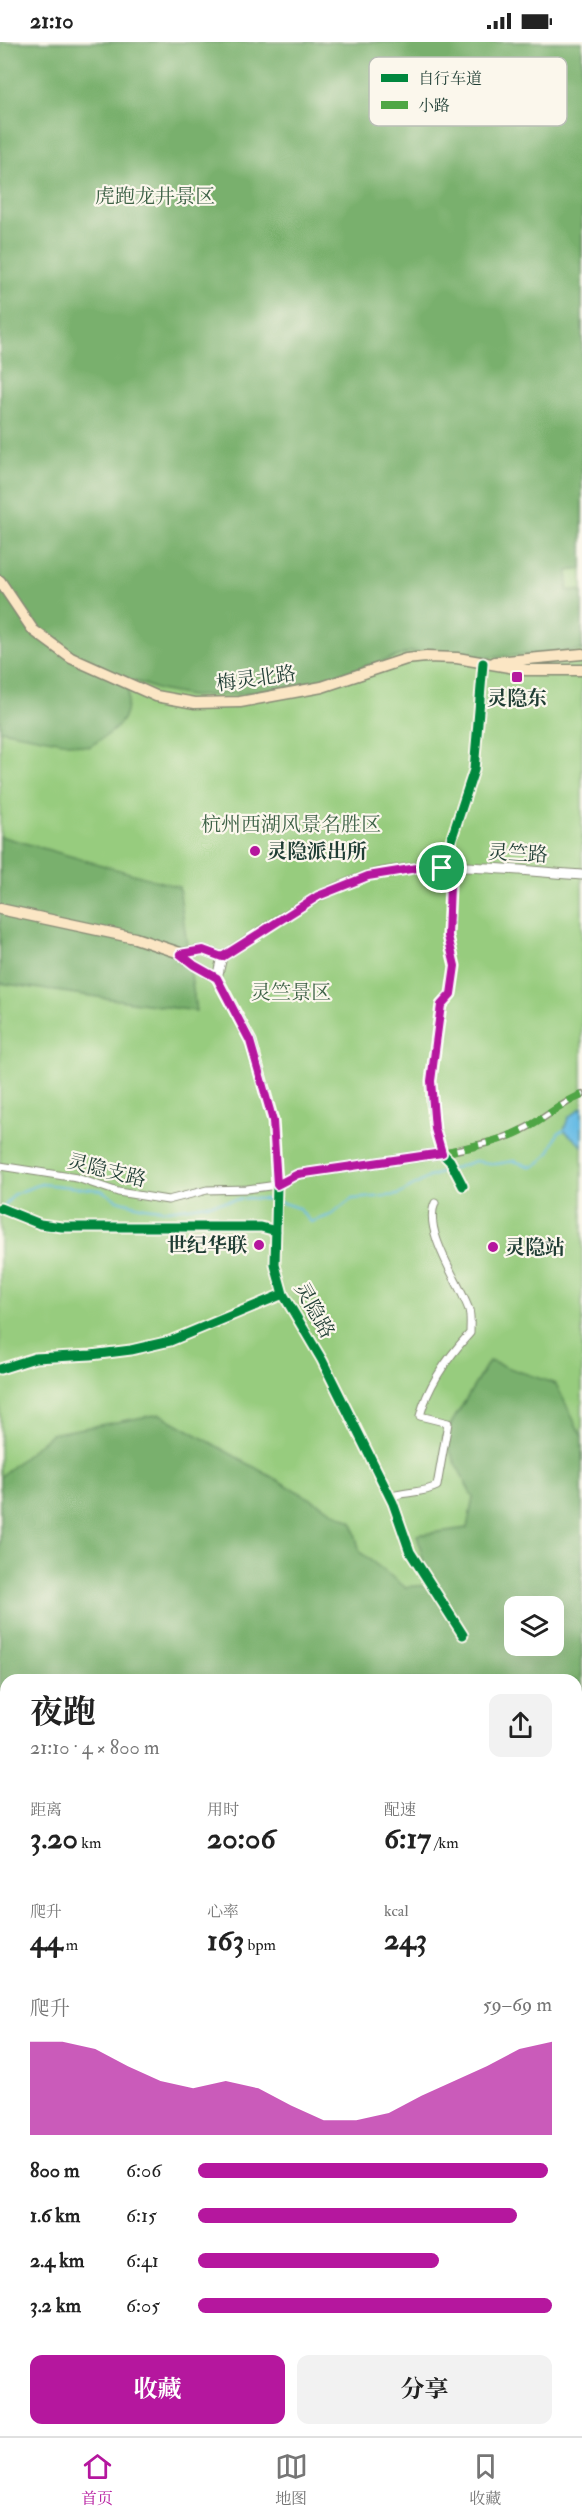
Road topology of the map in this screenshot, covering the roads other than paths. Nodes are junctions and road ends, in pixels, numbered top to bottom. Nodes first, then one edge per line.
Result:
1 (0, 581) edge
2 (582, 654) edge
3 (483, 663) junction
4 (582, 670) edge
5 (442, 868) junction
6 (582, 875) edge
7 (0, 909) edge
8 (180, 954) junction
9 (222, 957) junction
10 (217, 978) junction
11 (582, 1095) edge
12 (442, 1153) junction
13 (0, 1166) edge
14 (463, 1186) dead end
15 (277, 1188) junction
16 (435, 1203) dead end
17 (3, 1210) edge
18 (276, 1231) junction
19 (283, 1294) junction
20 (0, 1369) edge
21 (393, 1503) junction
22 (463, 1635) dead end

1 - 3 main road, 梅灵北路
2 - 3 main road, 梅灵北路
3 - 4 main road, 梅灵北路
3 - 5 street
5 - 6 street, 灵竺路
5 - 9 street, 灵竺路
5 - 12 street
7 - 8 main road
8 - 9 street
8 - 10 street
9 - 10 street
10 - 15 street, 灵隐路
11 - 12 street
12 - 14 street
12 - 15 street
13 - 15 street, 灵隐支路
15 - 18 street, 灵隐路
16 - 21 street
17 - 18 street
18 - 19 street, 灵隐路
19 - 20 street
19 - 21 street, 灵隐路
21 - 22 street, 灵隐路

